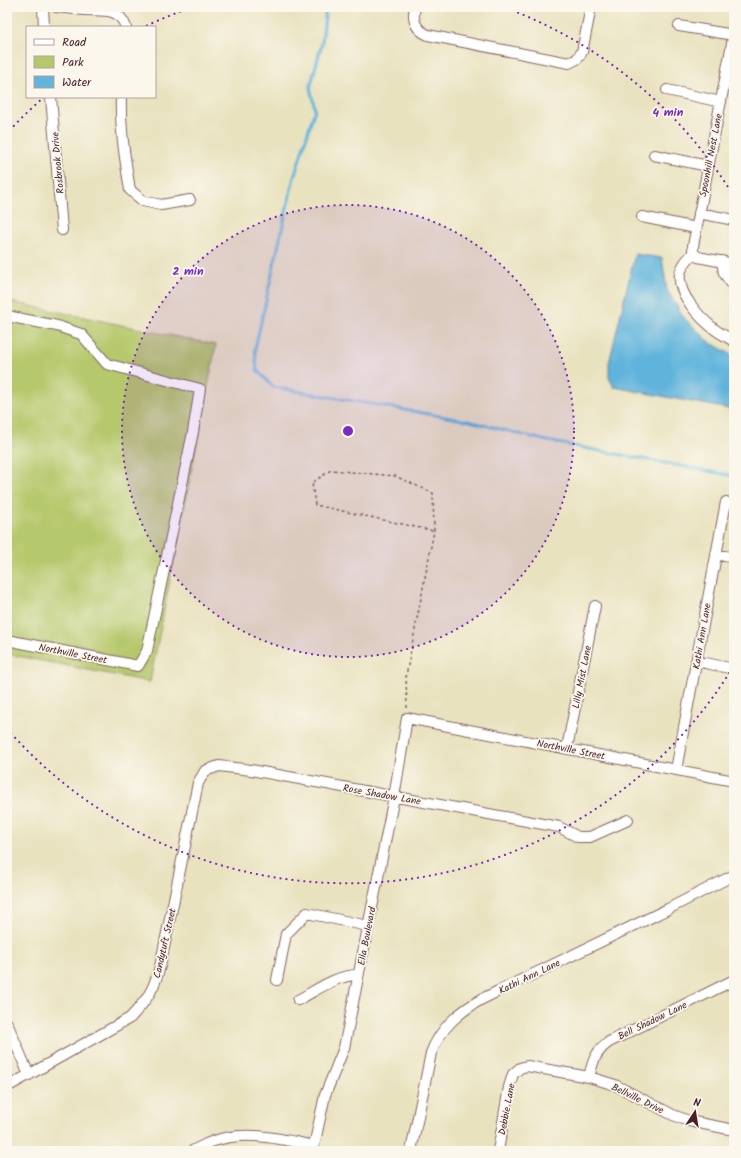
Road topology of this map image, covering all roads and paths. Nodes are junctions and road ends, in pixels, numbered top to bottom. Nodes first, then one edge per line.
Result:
1 (43, 7) edge
2 (56, 7) edge
3 (415, 7) edge
4 (592, 7) edge
5 (44, 26) edge
6 (126, 26) edge
7 (679, 26) dead end
8 (734, 34) edge
9 (667, 90) dead end
10 (51, 98) edge
11 (121, 98) edge
12 (721, 102) junction
13 (654, 155) dead end
14 (708, 166) junction
15 (190, 200) dead end
16 (699, 213) junction
17 (642, 218) dead end
18 (734, 220) edge
19 (696, 228) junction
20 (62, 230) dead end
21 (693, 253) junction
22 (722, 261) junction
23 (734, 264) edge
24 (734, 287) edge
25 (7, 316) edge
26 (734, 341) edge
27 (726, 502) dead end
28 (434, 531) junction
29 (716, 554) junction
30 (734, 558) edge
31 (595, 606) dead end
32 (7, 640) edge
33 (696, 661) junction
34 (734, 669) edge
35 (407, 718) junction
36 (568, 748) junction
37 (205, 770) joint
38 (676, 770) junction
39 (734, 781) edge
40 (394, 797) junction
41 (628, 820) dead end
42 (734, 875) edge
43 (368, 926) junction
44 (358, 976) junction
45 (278, 980) dead end
46 (734, 980) edge
47 (298, 1000) dead end
48 (7, 1024) edge
49 (29, 1075) junction
50 (589, 1077) junction
51 (7, 1087) edge
52 (734, 1130) edge
53 (314, 1148) edge
54 (192, 1151) edge
55 (411, 1151) edge
56 (498, 1151) edge

1 - 5 street
2 - 6 street
3 - 4 street
7 - 8 street
8 - 12 street, Spoonhill Nest Lane
9 - 12 street
10 - 20 street, Rosbrook Drive
11 - 15 street
12 - 14 street, Spoonhill Nest Lane
13 - 14 street
14 - 16 street, Spoonhill Nest Lane
16 - 18 street
16 - 19 street, Spoonhill Nest Lane
17 - 19 street
19 - 21 street, Spoonhill Nest Lane
21 - 22 street
21 - 26 street
22 - 23 street
22 - 24 street
25 - 32 street, Northville Street
27 - 29 street, Kathi Ann Lane
28 - 28 path
28 - 35 path
29 - 30 street
29 - 33 street, Kathi Ann Lane
31 - 36 street, Lilly Mist Lane
33 - 34 street
33 - 38 street, Kathi Ann Lane
35 - 36 street, Northville Street
35 - 40 street, Ella Boulevard
36 - 38 street, Northville Street
37 - 40 street, Rose Shadow Lane
37 - 49 street, Candytuft Street
38 - 39 street, Northville Street
40 - 41 street, Rose Shadow Lane
40 - 43 street, Ella Boulevard
42 - 55 street, Kathi Ann Lane
43 - 44 street, Ella Boulevard
43 - 45 street
44 - 47 street
44 - 53 street, Ella Boulevard
46 - 50 street, Bell Shadow Lane
48 - 49 street
49 - 51 street, Candytuft Street
50 - 52 street, Bellville Drive
50 - 56 street, Debbie Lane
53 - 54 street

